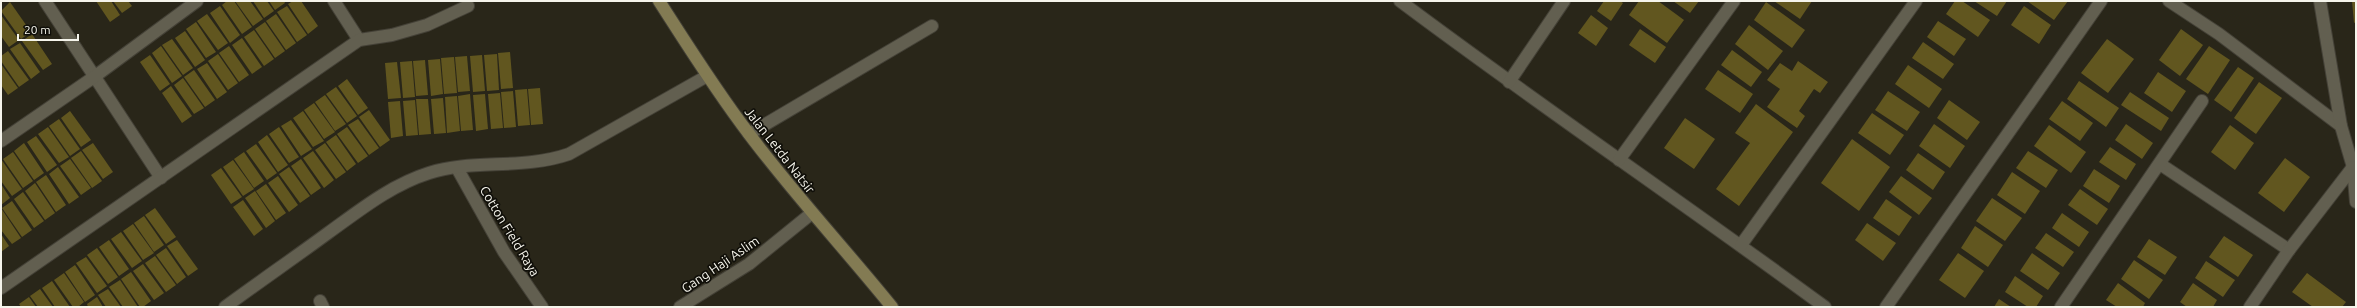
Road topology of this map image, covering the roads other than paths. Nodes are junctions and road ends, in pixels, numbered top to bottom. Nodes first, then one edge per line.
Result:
1 (46, 1) edge
2 (197, 1) edge
3 (334, 1) edge
4 (659, 1) edge
5 (1564, 1) edge
6 (1734, 1) edge
7 (1916, 1) edge
8 (2102, 1) edge
9 (2169, 1) edge
10 (2320, 1) edge
11 (1405, 2) edge
12 (468, 6) dead end
13 (932, 26) dead end
14 (359, 40) junction
15 (707, 76) junction
16 (94, 77) junction
17 (1509, 82) junction
18 (2202, 101) dead end
19 (2341, 126) junction
20 (749, 134) junction
21 (1, 141) edge
22 (1619, 160) junction
23 (2160, 164) junction
24 (2353, 166) junction
25 (457, 168) junction
26 (161, 178) junction
27 (2356, 202) edge
28 (812, 213) junction
29 (1741, 245) junction
30 (2289, 250) junction
31 (1, 288) edge
32 (225, 307) edge
33 (542, 307) edge
34 (680, 307) edge
35 (892, 307) edge
36 (1825, 307) edge
37 (1886, 307) edge
38 (2060, 307) edge
39 (2250, 307) edge

1 - 16 street
2 - 16 street
3 - 14 street
4 - 15 main road, Jalan Letda Natsir
5 - 17 street
6 - 22 street
7 - 29 street
8 - 37 street
9 - 19 street
10 - 19 street
11 - 17 street
12 - 14 street
13 - 20 street
14 - 26 street
15 - 20 main road, Jalan Letda Natsir
15 - 25 street
16 - 21 street
16 - 26 street
17 - 22 street
18 - 23 street
19 - 24 street
20 - 28 main road, Jalan Letda Natsir
22 - 29 street
23 - 30 street
23 - 38 street
24 - 27 street
24 - 30 street
25 - 32 street
25 - 33 street, Cotton Field Raya
26 - 31 street
28 - 34 street, Gang Haji Aslim
28 - 35 main road, Jalan Letda Natsir
29 - 36 street
30 - 39 street

